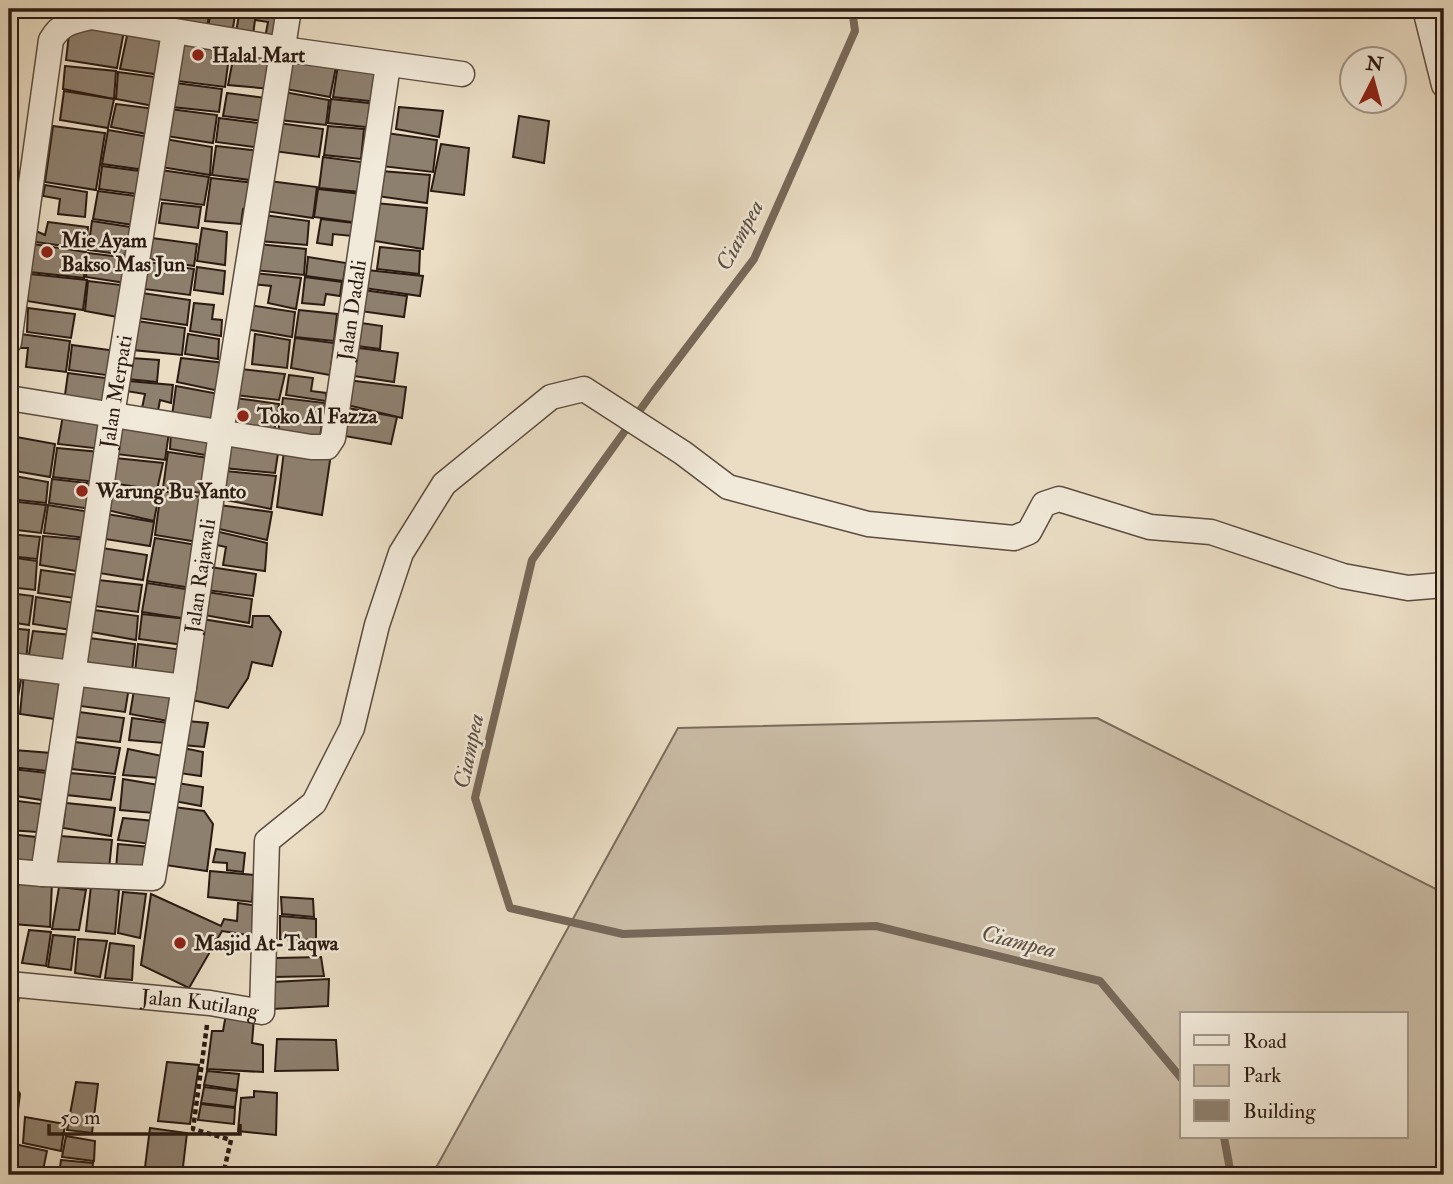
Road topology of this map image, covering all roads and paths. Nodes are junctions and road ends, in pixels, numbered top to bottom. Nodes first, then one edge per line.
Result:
1 (289, 9) edge
2 (1426, 9) edge
3 (92, 13) edge
4 (174, 32) junction
5 (283, 49) junction
6 (388, 65) junction
7 (462, 74) dead end
8 (1444, 85) edge
9 (9, 342) edge
10 (9, 398) edge
11 (112, 415) junction
12 (221, 433) junction
13 (1444, 585) edge
14 (9, 664) edge
15 (73, 672) junction
16 (184, 687) junction
17 (9, 871) edge
18 (43, 874) junction
19 (9, 984) edge
20 (210, 1003) junction
21 (223, 1175) edge

1 - 5 street, Jalan Rajawali
2 - 8 street
3 - 4 street
3 - 9 street
4 - 5 street
4 - 11 street, Jalan Merpati
5 - 6 street
5 - 12 street, Jalan Rajawali
6 - 7 street
6 - 12 street, Jalan Dadali
10 - 11 street
11 - 12 street
11 - 15 street, Jalan Merpati
12 - 16 street, Jalan Rajawali
13 - 20 street, Jalan Kutilang
14 - 15 street
15 - 16 street
15 - 18 street, Jalan Merpati
16 - 18 street, Jalan Rajawali
17 - 18 street, Jalan Rajawali
19 - 20 street, Jalan Kutilang
20 - 21 path

